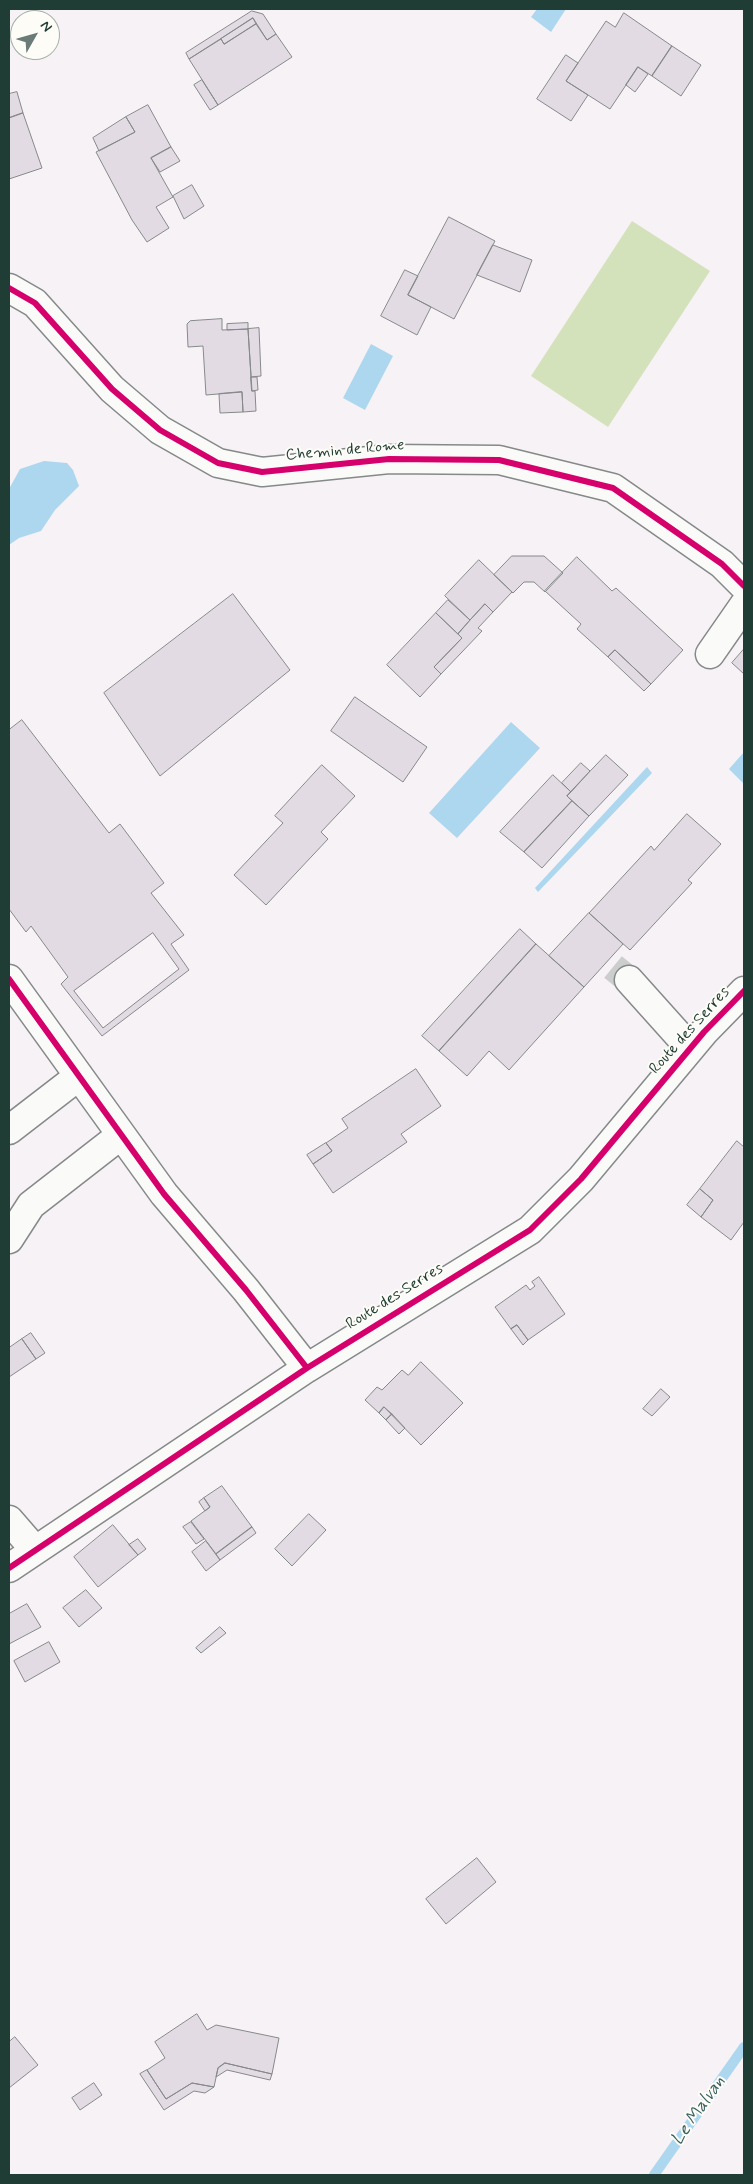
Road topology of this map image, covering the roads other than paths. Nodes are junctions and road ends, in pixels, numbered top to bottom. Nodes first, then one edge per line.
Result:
1 (9, 288) edge
2 (744, 586) edge
3 (744, 605) edge
4 (710, 654) dead end
5 (9, 979) edge
6 (629, 980) tunnel mouth
7 (744, 991) edge
8 (690, 1048) junction
9 (79, 1076) junction
10 (9, 1130) edge
11 (122, 1135) junction
12 (9, 1239) edge
13 (307, 1368) junction
14 (9, 1520) edge
15 (35, 1550) junction
16 (9, 1568) edge

1 - 2 street, Chemin de Rome
3 - 4 street
5 - 9 street
6 - 8 street
7 - 8 street, Route des Serres
8 - 13 street, Route des Serres
9 - 10 street
9 - 11 street
11 - 12 street
11 - 13 street
13 - 15 street, Route des Serres
14 - 15 street
15 - 16 street, Route des Serres

